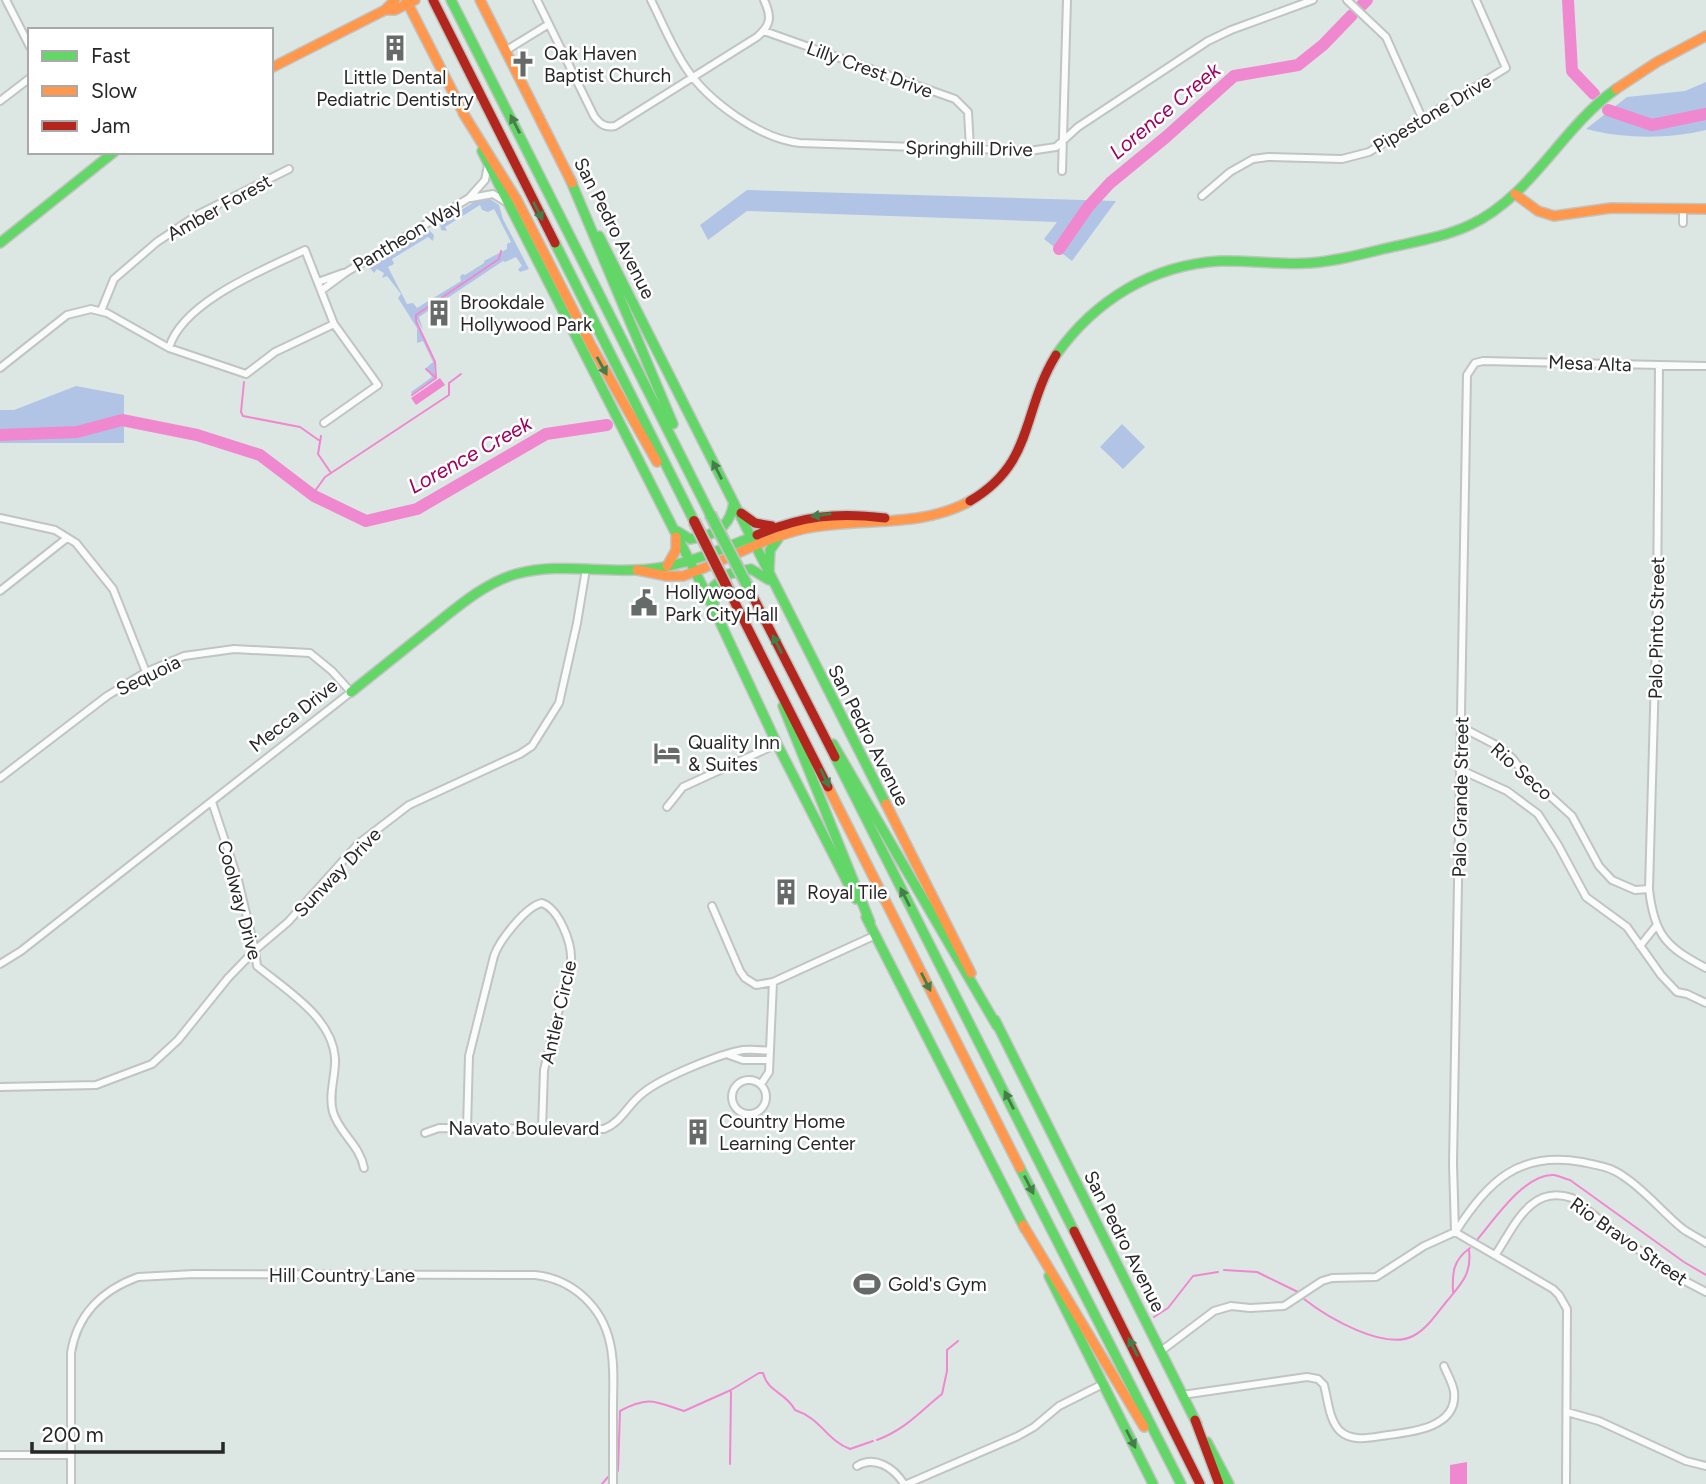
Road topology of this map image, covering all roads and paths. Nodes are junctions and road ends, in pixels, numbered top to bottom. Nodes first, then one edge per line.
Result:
1 (6, 0) edge
2 (395, 0) edge
3 (431, 0) edge
4 (451, 0) edge
5 (480, 0) edge
6 (537, 0) edge
7 (651, 0) edge
8 (764, 0) edge
9 (1067, 0) edge
10 (1314, 0) edge
11 (1347, 0) edge
12 (1476, 0) edge
13 (410, 1) edge
14 (385, 10) junction
15 (549, 24) junction
16 (764, 31) junction
17 (1706, 36) edge
18 (28, 43) edge
19 (505, 51) junction
20 (273, 67) edge
21 (693, 77) junction
22 (28, 80) edge
23 (0, 101) edge
24 (463, 113) junction
25 (1423, 120) junction
26 (1062, 142) junction
27 (970, 149) junction
28 (110, 154) edge
29 (488, 165) junction
30 (289, 169) dead end
31 (1062, 171) dead end
32 (570, 179) junction
33 (1515, 194) junction
34 (1202, 195) dead end
35 (469, 198) junction
36 (508, 204) junction
37 (1683, 209) junction
38 (1706, 209) edge
39 (1683, 223) dead end
40 (0, 243) edge
41 (345, 273) junction
42 (318, 282) junction
43 (322, 290) junction
44 (101, 311) junction
45 (334, 324) junction
46 (169, 348) junction
47 (1475, 363) joint
48 (1659, 366) junction
49 (1706, 366) edge
50 (0, 368) edge
51 (324, 423) dead end
52 (733, 503) junction
53 (686, 505) junction
54 (710, 514) junction
55 (0, 518) edge
56 (673, 530) junction
57 (779, 531) junction
58 (67, 538) junction
59 (752, 542) junction
60 (689, 561) junction
61 (665, 567) junction
62 (586, 569) junction
63 (637, 570) junction
64 (695, 572) junction
65 (771, 580) junction
66 (0, 591) edge
67 (716, 613) junction
68 (146, 672) junction
69 (772, 674) junction
70 (351, 692) junction
71 (806, 702) junction
72 (1461, 727) junction
73 (777, 744) junction
74 (1460, 769) junction
75 (0, 778) edge
76 (212, 802) junction
77 (667, 807) dead end
78 (1649, 889) junction
79 (712, 906) dead end
80 (870, 922) junction
81 (1656, 926) junction
82 (876, 935) junction
83 (1640, 946) junction
84 (255, 950) junction
85 (0, 964) edge
86 (1706, 968) edge
87 (773, 982) junction
88 (1706, 1003) edge
89 (997, 1026) junction
90 (770, 1051) junction
91 (727, 1055) junction
92 (769, 1060) junction
93 (761, 1084) junction
94 (0, 1087) edge
95 (467, 1128) junction
96 (542, 1129) junction
97 (425, 1133) dead end
98 (364, 1168) dead end
99 (1023, 1225) junction
100 (1455, 1233) junction
101 (1706, 1243) edge
102 (1496, 1254) junction
103 (1706, 1292) edge
104 (1161, 1351) junction
105 (1444, 1366) dead end
106 (1103, 1384) junction
107 (1182, 1395) junction
108 (1567, 1412) junction
109 (1195, 1420) junction
110 (0, 1455) edge
111 (71, 1455) junction
112 (857, 1466) dead end
113 (1706, 1466) edge
114 (71, 1484) edge
115 (613, 1484) edge
116 (906, 1484) edge
117 (1153, 1484) edge
118 (1175, 1484) edge
119 (1181, 1484) edge
120 (1200, 1484) edge
121 (1219, 1484) edge
122 (1229, 1484) edge
123 (1566, 1484) edge

1 - 18 street
2 - 14 main road
3 -> 53 main road
54 -> 4 main road
5 - 19 main road, San Pedro Avenue
6 - 15 street
7 - 21 street, Springhill Drive
8 - 16 street
9 - 26 street
10 - 26 street, Springhill Drive
11 - 25 street
12 - 25 street, Pipestone Drive
13 - 14 main road
13 - 24 main road
14 - 20 main road
15 - 19 street
15 - 21 street
16 - 21 street
16 - 27 street, Lilly Crest Drive
17 - 33 main road
19 - 32 main road, San Pedro Avenue
21 - 27 street, Springhill Drive
22 - 23 street
24 - 29 main road
24 -> 53 main road
25 - 34 street, Pipestone Drive
26 - 27 street, Springhill Drive
26 - 31 street
28 - 40 main road
29 - 35 street, Pantheon Way
29 - 36 main road
30 - 44 street, Amber Forest
52 -> 32 main road, San Pedro Avenue
32 - 54 main road
33 - 37 main road
33 - 57 main road
35 - 36 street, Pantheon Way
35 - 41 street, Pantheon Way
36 - 56 main road
37 - 38 main road
37 - 39 street
41 - 42 street, Pantheon Way
41 - 43 street, Pantheon Way
42 - 43 street
42 - 46 street
43 - 45 street
44 - 46 street
44 - 50 street
45 - 46 street
45 - 51 street
47 - 48 street, Mesa Alta
47 - 72 street, Palo Grande Street
48 - 49 street, Mesa Alta
48 - 78 street, Palo Pinto Street
52 - 56 main road
52 - 57 main road
52 - 59 main road, San Pedro Avenue
53 - 69 main road, bridge
71 -> 54 main road, bridge
55 - 58 street
56 - 60 main road
56 - 61 main road
57 - 59 main road
57 - 65 main road
58 - 66 street
58 - 68 street
59 - 60 main road, Mecca Drive
59 - 64 main road, Mecca Drive
59 - 65 main road, San Pedro Avenue
60 - 61 main road, Mecca Drive
60 - 64 main road
61 - 63 main road, Mecca Drive
62 - 63 main road, Mecca Drive
62 - 70 main road, Mecca Drive
62 - 84 street, Sunway Drive
63 - 64 main road, Mecca Drive
64 - 67 main road
65 - 67 main road
65 - 89 main road, San Pedro Avenue
67 - 73 main road
68 - 70 street, Sequoia
68 - 75 street, Sequoia
69 - 80 main road
69 -> 119 main road
70 - 76 street, Mecca Drive
71 - 89 main road
120 -> 71 main road
72 - 74 street, Palo Grande Street
72 - 78 street, Rio Seco
73 - 77 street
73 - 80 main road
74 - 83 street, Rio Seco
74 - 100 street, Palo Grande Street
76 - 84 street, Coolway Drive
76 - 85 street, Mecca Drive
78 - 81 street
79 - 87 street
80 - 82 main road
81 - 83 street
81 - 86 street
82 - 87 street
82 - 99 main road
83 - 88 street, Rio Seco
84 - 94 street, Sunway Drive
84 - 98 street, Coolway Drive
87 - 90 street
89 - 104 main road, San Pedro Avenue
90 - 91 street, Navato Boulevard
90 - 92 street
91 - 92 street
91 - 96 street, Navato Boulevard
92 - 93 street
93 - 93 street
95 - 96 street, Navato Boulevard
95 - 96 street, Antler Circle
95 - 97 street, Navato Boulevard
99 - 106 main road
99 - 118 main road
100 - 101 street
100 - 102 street
100 - 104 street
102 - 103 street, Rio Bravo Street
102 - 108 street
104 - 107 main road, San Pedro Avenue
105 - 107 street
106 - 116 street
106 -> 117 main road
107 - 109 main road, San Pedro Avenue
108 - 113 street
108 - 123 street
109 - 121 main road
109 - 122 main road, San Pedro Avenue
110 - 111 street
111 - 114 street, Hill Country Lane
111 - 115 street, Hill Country Lane
112 - 116 street

